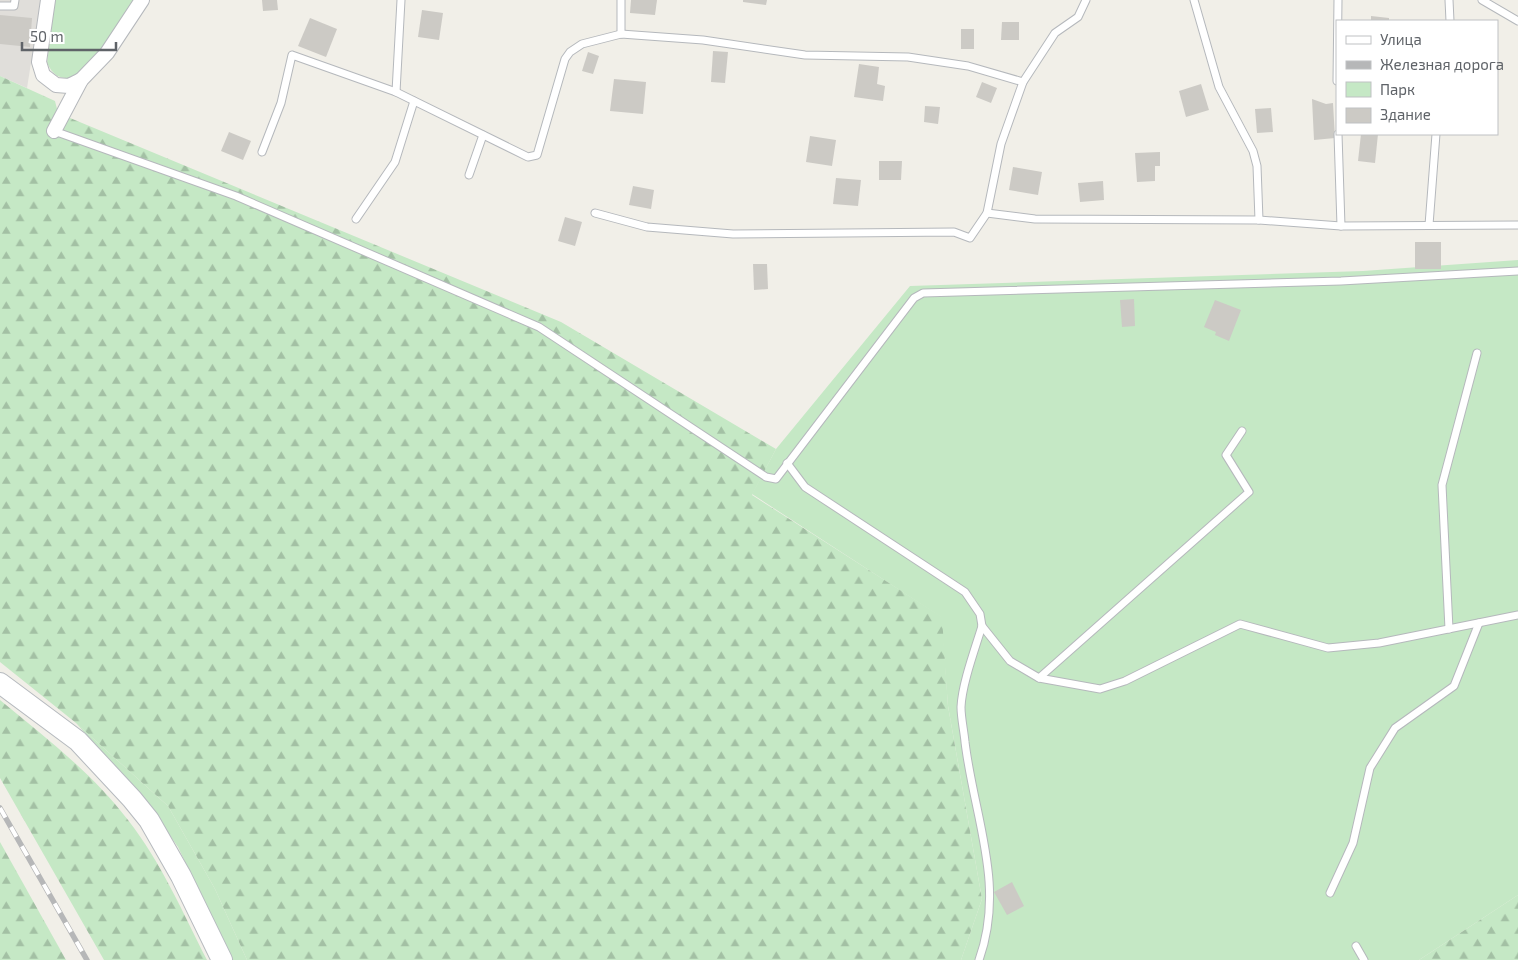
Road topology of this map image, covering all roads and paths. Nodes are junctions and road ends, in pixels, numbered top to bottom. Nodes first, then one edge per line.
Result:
1 (15, 0) edge
2 (48, 0) edge
3 (142, 0) edge
4 (402, 0) edge
5 (621, 0) edge
6 (1086, 0) edge
7 (1194, 0) edge
8 (1338, 0) edge
9 (1449, 0) edge
10 (1482, 0) edge
11 (0, 6) edge
12 (1338, 20) edge
13 (1450, 20) edge
14 (1518, 21) edge
15 (621, 34) junction
16 (81, 80) junction
17 (1023, 82) junction
18 (396, 92) junction
19 (414, 101) junction
20 (54, 131) joint
21 (483, 135) junction
22 (1338, 135) edge
23 (1436, 135) edge
24 (262, 152) dead end
25 (469, 175) dead end
26 (595, 213) dead end
27 (987, 214) junction
28 (356, 219) dead end
29 (1259, 220) junction
30 (1429, 225) junction
31 (1518, 225) edge
32 (1341, 226) junction
33 (1518, 271) edge
34 (1477, 353) dead end
35 (1242, 431) dead end
36 (787, 463) junction
37 (1518, 615) edge
38 (1479, 623) junction
39 (982, 626) junction
40 (1449, 629) junction
41 (1040, 678) junction
42 (0, 683) edge
43 (1330, 893) dead end
44 (1356, 946) dead end
45 (222, 960) edge
46 (979, 960) edge
47 (1364, 960) edge

1 - 11 lane
2 - 16 street
3 - 16 street
4 - 18 lane
5 - 15 lane
6 - 17 lane
7 - 29 lane
8 - 12 lane
9 - 13 lane
10 - 14 lane
15 - 17 lane
15 - 21 lane
16 - 20 street
17 - 27 lane
18 - 19 lane
18 - 24 lane
19 - 21 lane
19 - 28 lane
20 - 36 lane
21 - 25 lane
22 - 32 lane
23 - 30 lane
26 - 27 lane
27 - 29 lane
29 - 32 lane
30 - 31 lane
30 - 32 lane
33 - 36 lane
34 - 40 lane
35 - 41 lane
36 - 39 lane
37 - 38 lane
38 - 40 lane
38 - 43 lane
39 - 41 lane
39 - 46 lane
40 - 41 lane
42 - 45 main road
44 - 47 lane

